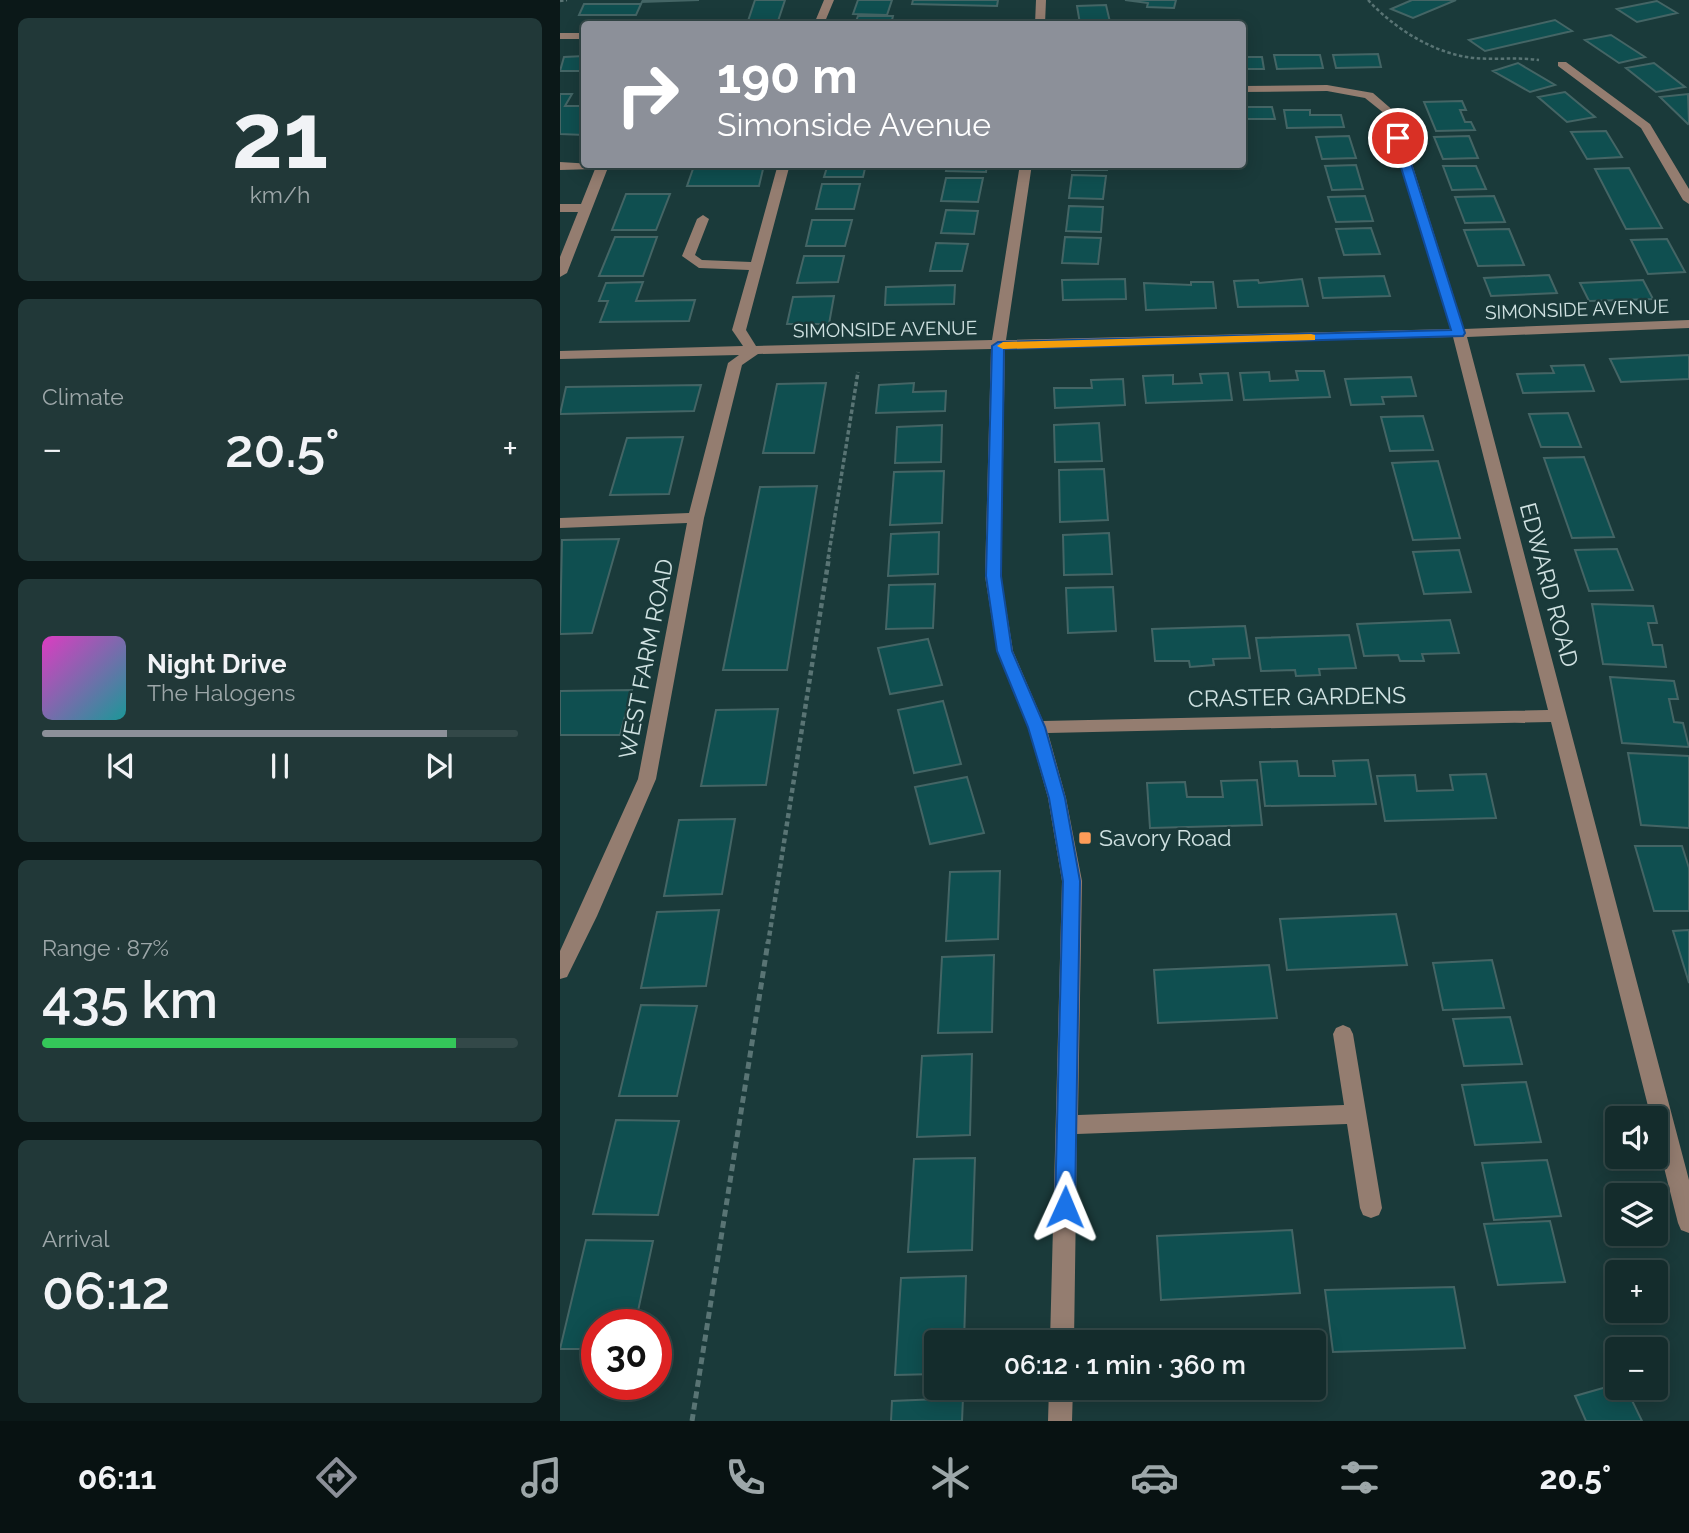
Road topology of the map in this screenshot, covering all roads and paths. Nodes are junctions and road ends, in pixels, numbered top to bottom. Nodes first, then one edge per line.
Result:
1 (566, 0) edge
2 (829, 0) edge
3 (1041, 0) edge
4 (1368, 0) edge
5 (560, 1) edge
6 (821, 21) edge
7 (1040, 21) edge
8 (560, 36) edge
9 (581, 36) edge
10 (1562, 64) joint
11 (1246, 89) edge
12 (560, 166) edge
13 (581, 166) edge
14 (602, 168) edge
15 (783, 168) edge
16 (1026, 168) edge
17 (1689, 200) edge
18 (560, 208) edge
19 (586, 208) junction
20 (703, 219) dead end
21 (755, 266) junction
22 (560, 273) edge
23 (1689, 324) edge
24 (1459, 333) junction
25 (998, 346) junction
26 (862, 347) junction
27 (753, 352) junction
28 (560, 355) edge
29 (696, 518) junction
30 (560, 523) edge
31 (1558, 716) junction
32 (1037, 727) junction
33 (560, 971) edge
34 (1343, 1034) dead end
35 (1356, 1114) junction
36 (1067, 1125) junction
37 (1371, 1208) dead end
38 (1689, 1223) edge
39 (1062, 1330) edge
40 (1061, 1400) edge
41 (692, 1421) edge
42 (1060, 1421) edge

1 - 5 path
2 - 6 street
3 - 7 street
4 - 10 path
8 - 9 street
10 - 17 street
11 - 24 street, EDWARD ROAD
12 - 13 street
14 - 19 street
15 - 21 street
16 - 25 street
18 - 19 street
19 - 22 street
20 - 21 street
21 - 27 street
23 - 24 street, SIMONSIDE AVENUE
24 - 25 street, SIMONSIDE AVENUE
24 - 31 street, EDWARD ROAD
25 - 26 street, SIMONSIDE AVENUE
25 - 32 street
26 - 27 street, SIMONSIDE AVENUE
26 - 41 path
27 - 28 street, SIMONSIDE AVENUE
27 - 29 street, WEST FARM ROAD
29 - 30 street
29 - 33 street, WEST FARM ROAD
31 - 32 street, CRASTER GARDENS
31 - 38 street, EDWARD ROAD
32 - 36 street
34 - 35 street
35 - 36 street
35 - 37 street
36 - 39 street
40 - 42 street

